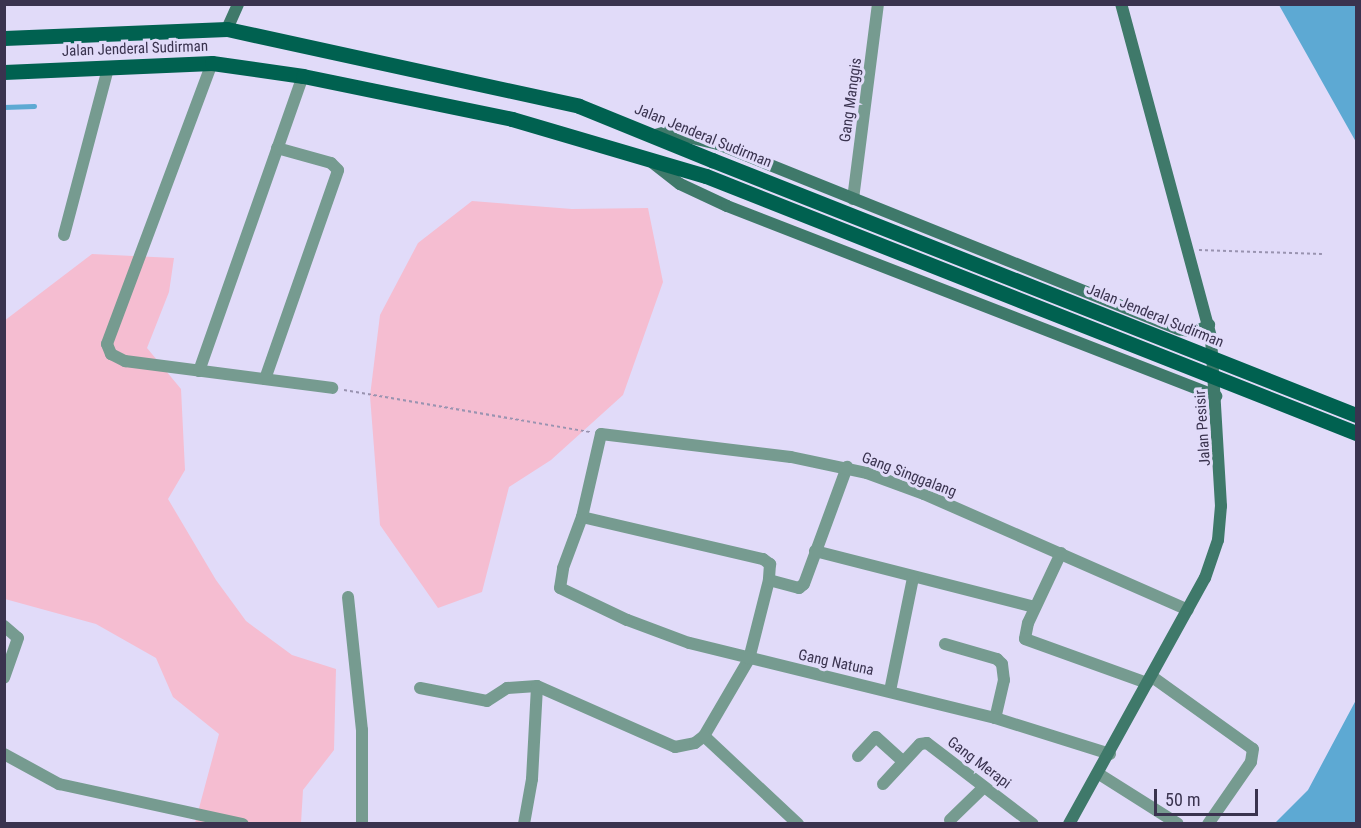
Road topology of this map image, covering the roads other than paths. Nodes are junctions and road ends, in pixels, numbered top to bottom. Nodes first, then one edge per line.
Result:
1 (238, 4) edge
2 (878, 4) edge
3 (1121, 4) edge
4 (227, 29) junction
5 (4, 38) edge
6 (212, 63) junction
7 (108, 68) junction
8 (4, 72) edge
9 (303, 76) junction
10 (652, 136) junction
11 (277, 148) junction
12 (646, 158) junction
13 (853, 199) junction
14 (64, 235) dead end
15 (1209, 325) junction
16 (199, 371) junction
17 (265, 379) junction
18 (332, 388) road end
19 (1216, 396) junction
20 (1356, 415) edge
21 (1356, 433) edge
22 (847, 467) junction
23 (582, 518) junction
24 (815, 550) junction
25 (1061, 553) junction
26 (913, 578) junction
27 (769, 580) junction
28 (348, 597) dead end
29 (1035, 607) junction
30 (1188, 610) junction
31 (4, 626) edge
32 (945, 644) dead end
33 (750, 659) junction
34 (4, 678) edge
35 (1149, 680) junction
36 (537, 686) junction
37 (420, 688) dead end
38 (890, 691) junction
39 (994, 718) junction
40 (704, 736) junction
41 (4, 754) edge
42 (1110, 754) junction
43 (858, 756) dead end
44 (903, 761) junction
45 (1099, 774) junction
46 (883, 784) dead end
47 (984, 787) junction
48 (950, 820) dead end
49 (243, 824) edge
50 (362, 824) edge
51 (524, 824) edge
52 (798, 824) edge
53 (1033, 824) edge
54 (1069, 824) edge
55 (1178, 824) edge
56 (1208, 824) edge

1 - 4 street
2 - 13 street, Gang Manggis
3 - 15 street, Jalan Pesisir
4 - 5 main road, Jalan Jenderal Sudirman
4 - 10 main road, Jalan Jenderal Sudirman
6 - 7 main road, Jalan Jenderal Sudirman
6 - 9 main road, Jalan Jenderal Sudirman
6 - 16 street
7 - 8 main road, Jalan Jenderal Sudirman
7 - 14 street
9 - 11 street
9 - 12 main road, Jalan Jenderal Sudirman
10 - 13 street
10 - 20 main road, Jalan Jenderal Sudirman, bridge
11 - 16 street
11 - 17 street
12 - 19 street
12 - 21 main road, Jalan Jenderal Sudirman, bridge
13 - 15 street
15 - 19 street, Jalan Pesisir
16 - 17 street
17 - 18 street
19 - 30 street, Jalan Pesisir
22 - 23 street, Gang Singgalang
22 - 24 street
22 - 25 street, Gang Singgalang
23 - 27 street
23 - 33 street, Gang Natuna
24 - 26 street
24 - 27 street
25 - 29 street
25 - 30 street, Gang Singgalang
26 - 29 street
26 - 38 street
27 - 33 street
28 - 50 street
29 - 35 street
30 - 35 street, Jalan Pesisir
31 - 34 street
32 - 39 street
33 - 38 street, Gang Natuna
33 - 40 street
35 - 42 street, Jalan Pesisir
35 - 56 street
36 - 37 street
36 - 40 street
36 - 51 street
38 - 39 street, Gang Natuna
39 - 42 street, Gang Natuna
40 - 52 street
41 - 49 street
42 - 45 street, Jalan Pesisir
43 - 44 street
44 - 46 street, Gang Merapi
44 - 47 street, Gang Merapi
45 - 54 street, Jalan Pesisir
45 - 55 street
47 - 48 street
47 - 53 street, Gang Merapi

